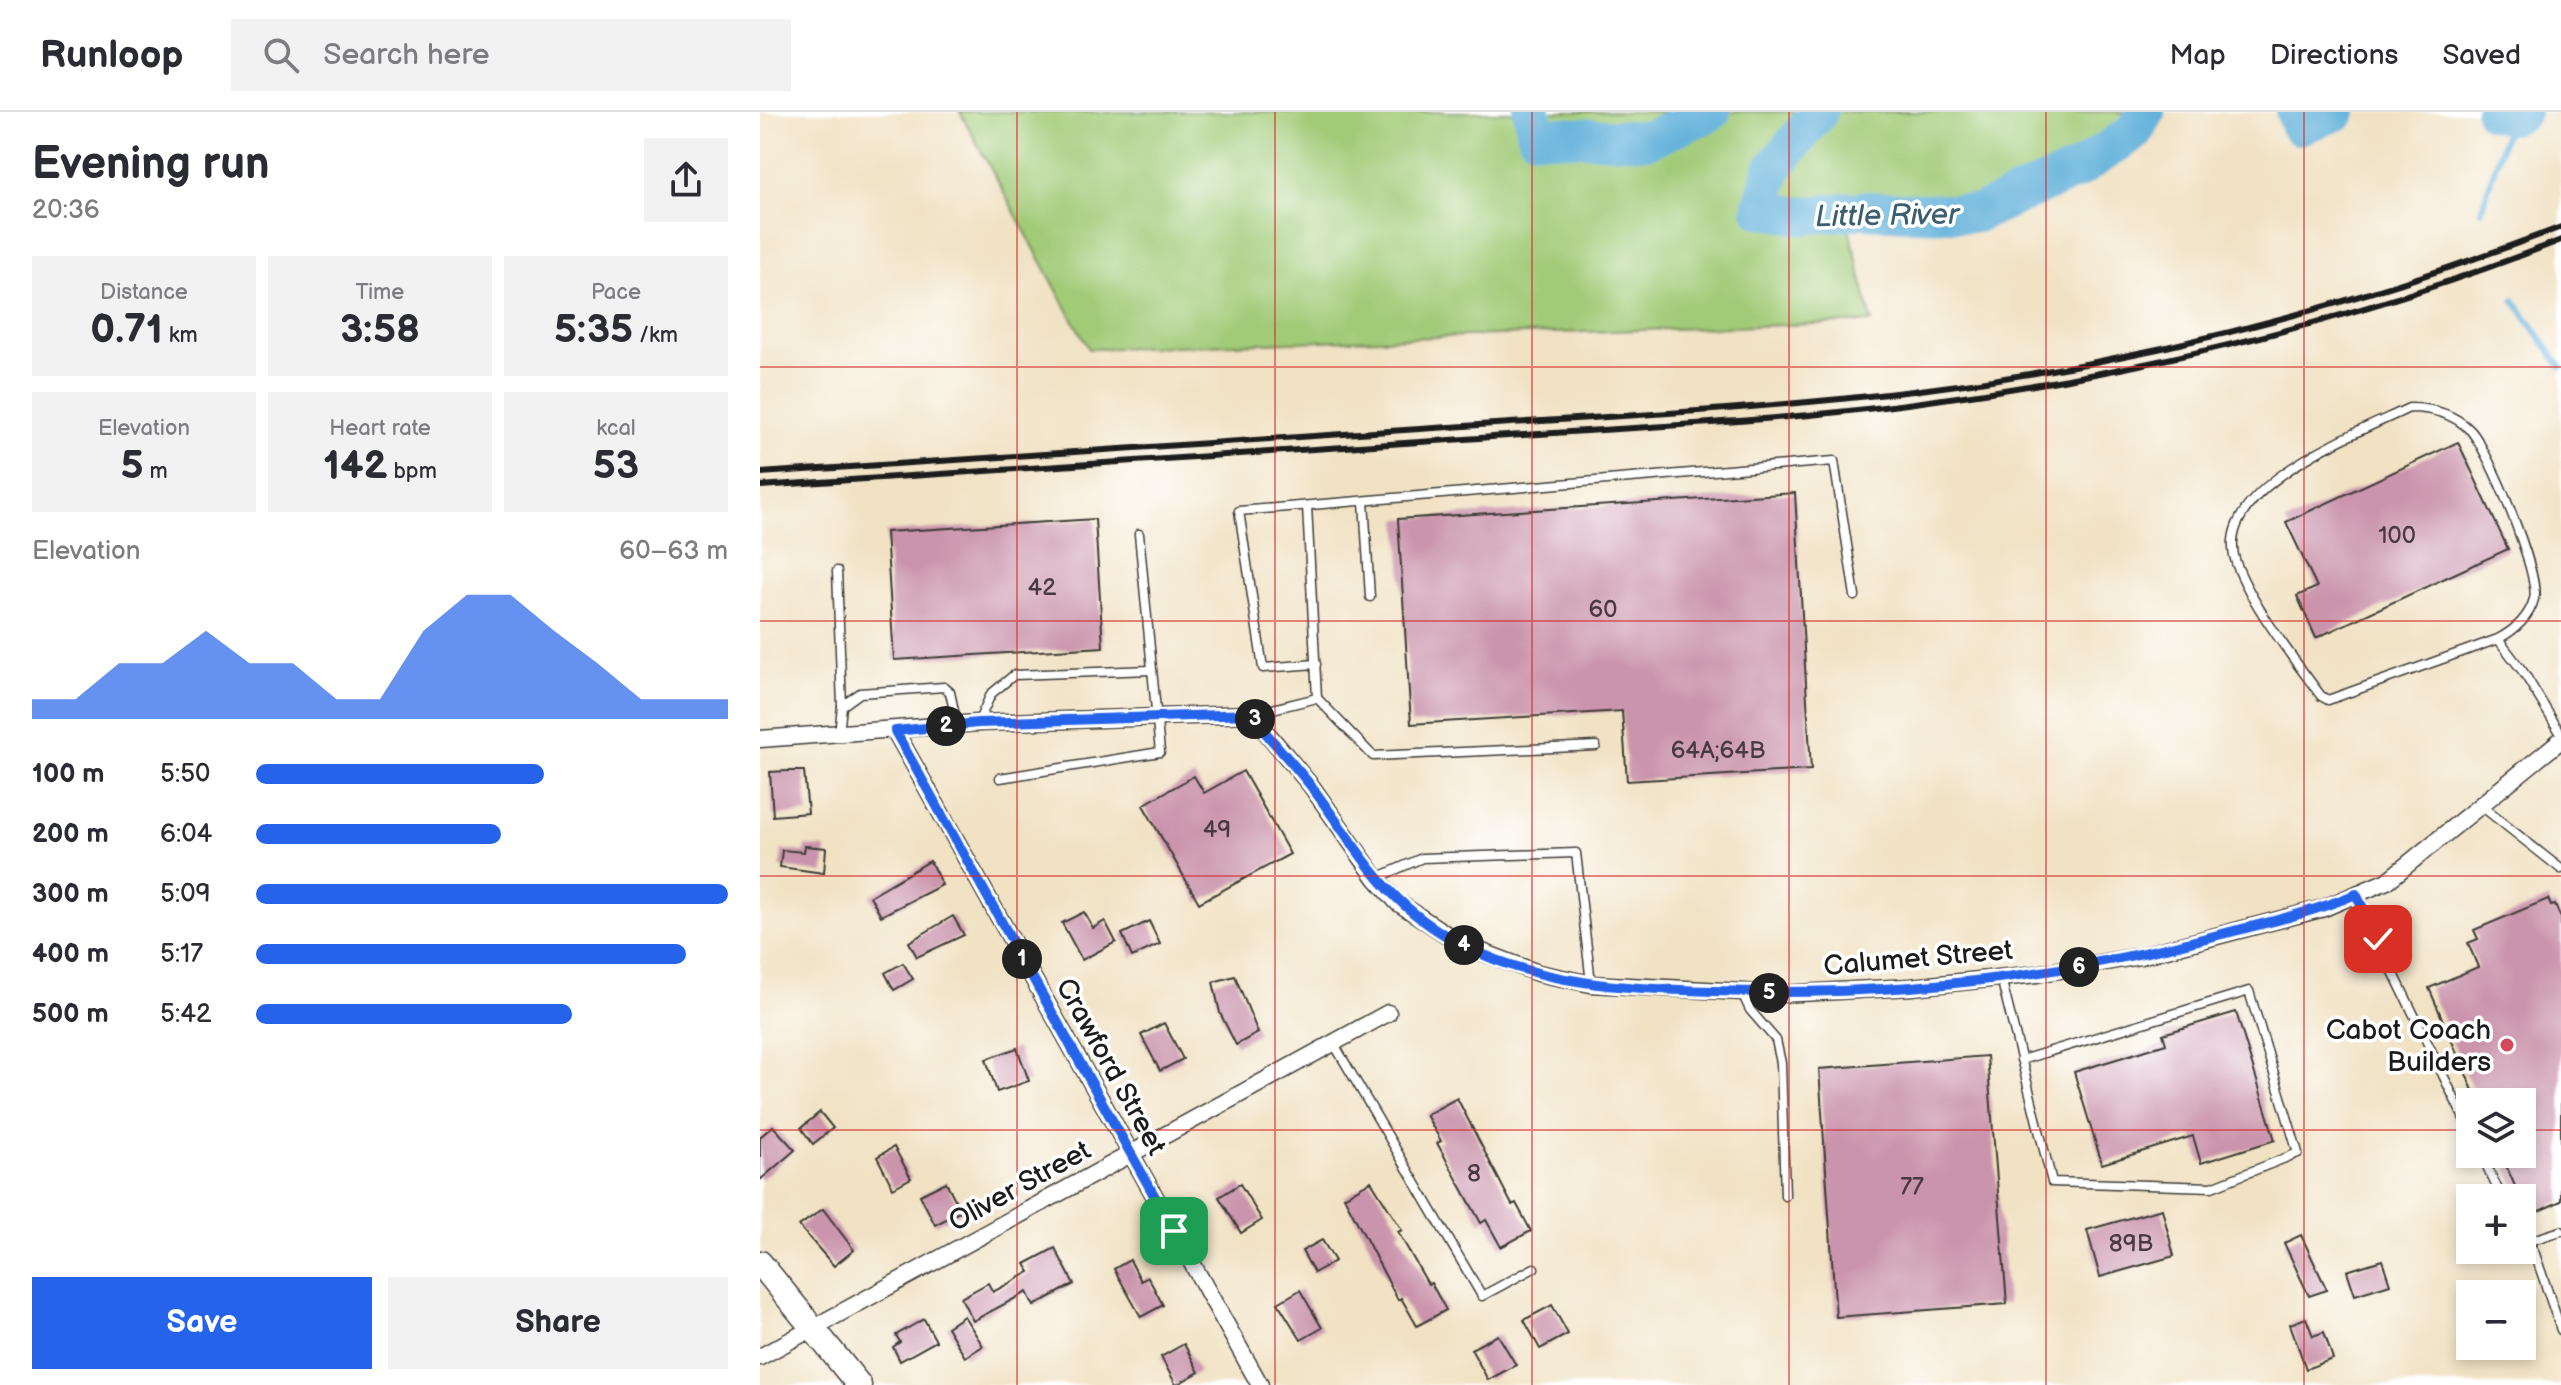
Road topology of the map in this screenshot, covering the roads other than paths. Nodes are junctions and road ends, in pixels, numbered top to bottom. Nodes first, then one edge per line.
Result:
1 (1364, 501) junction
2 (1307, 506) junction
3 (1139, 534) dead end
4 (837, 571) dead end
5 (1855, 596) dead end
6 (1370, 597) dead end
7 (2498, 639) junction
8 (1316, 664) junction
9 (1151, 670) junction
10 (1317, 698) junction
11 (842, 706) junction
12 (1251, 714) junction
13 (1156, 715) junction
14 (978, 723) junction
15 (957, 725) junction
16 (895, 731) junction
17 (838, 734) junction
18 (2561, 734) edge
19 (760, 739) edge
20 (2561, 740) edge
21 (1596, 746) dead end
22 (1000, 778) dead end
23 (2480, 805) junction
24 (2561, 869) edge
25 (1376, 878) junction
26 (2356, 894) junction
27 (2001, 978) junction
28 (1591, 984) junction
29 (1742, 992) junction
30 (1388, 1013) dead end
31 (1333, 1043) junction
32 (2021, 1060) junction
33 (2456, 1102) edge
34 (1131, 1154) junction
35 (1785, 1196) dead end
36 (2561, 1231) edge
37 (2536, 1236) edge
38 (2536, 1257) edge
39 (760, 1263) edge
40 (1534, 1268) dead end
41 (813, 1328) junction
42 (2561, 1330) edge
43 (760, 1357) edge
44 (859, 1385) edge
45 (1260, 1385) edge

1 - 2 lane
1 - 5 lane
1 - 6 lane
2 - 8 lane
2 - 8 lane
3 - 9 lane
4 - 11 lane
7 - 7 lane
7 - 18 lane
8 - 10 lane
9 - 13 lane
9 - 14 lane
10 - 12 lane
10 - 21 lane
11 - 15 lane
11 - 17 lane
12 - 13 street
12 - 25 street, Calumet Street
13 - 14 street
13 - 22 lane
14 - 15 street
15 - 16 street
16 - 17 street
16 - 34 street, Crawford Street
17 - 19 street
20 - 23 street, Calumet Street
23 - 24 lane
23 - 26 street, Calumet Street
25 - 28 street, Calumet Street
25 - 28 lane
26 - 27 street, Calumet Street
26 - 33 lane
27 - 29 street, Calumet Street
27 - 32 lane
28 - 29 street, Calumet Street
29 - 35 lane
30 - 31 street, Oliver Street
31 - 34 street, Oliver Street
31 - 40 lane
32 - 32 lane
34 - 41 street, Oliver Street
34 - 45 street, Crawford Street
36 - 37 lane
38 - 42 lane
39 - 41 main road
41 - 43 street, Oliver Street
41 - 44 main road

